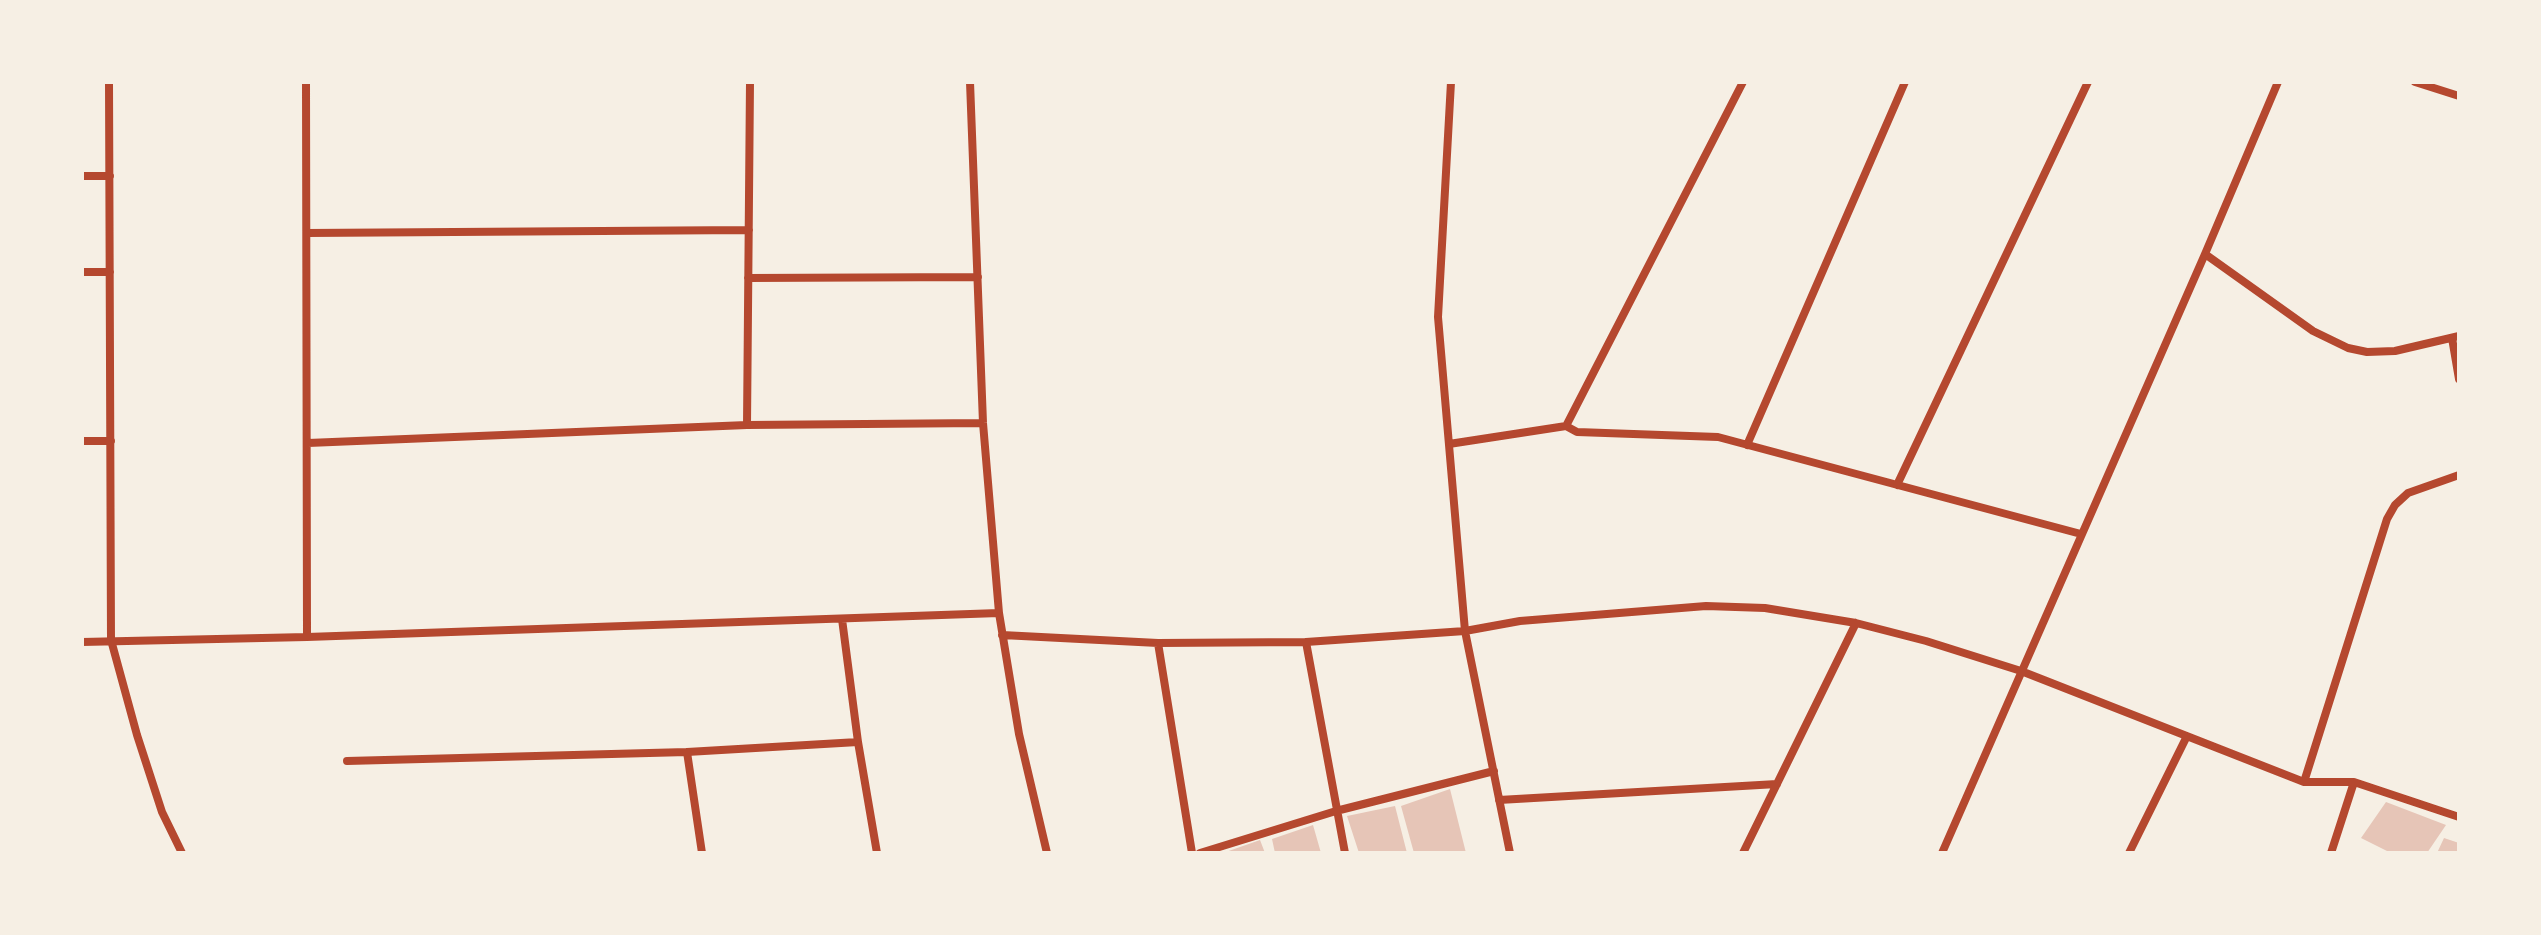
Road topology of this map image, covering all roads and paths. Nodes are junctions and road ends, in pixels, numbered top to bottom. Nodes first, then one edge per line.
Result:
1 (109, 82) edge
2 (306, 82) edge
3 (750, 82) edge
4 (970, 82) edge
5 (1451, 82) edge
6 (1743, 82) edge
7 (1905, 82) edge
8 (2088, 82) edge
9 (2278, 82) edge
10 (2415, 82) edge
11 (2459, 96) edge
12 (82, 176) edge
13 (110, 176) junction
14 (749, 230) junction
15 (307, 233) junction
16 (2205, 254) junction
17 (82, 272) edge
18 (110, 272) junction
19 (978, 277) junction
20 (748, 278) junction
21 (2456, 337) edge
22 (2459, 379) edge
23 (983, 423) junction
24 (747, 425) junction
25 (1566, 426) junction
26 (82, 441) edge
27 (111, 441) junction
28 (308, 443) junction
29 (1449, 444) junction
30 (1747, 445) junction
31 (2459, 475) edge
32 (1897, 485) junction
33 (2081, 534) junction
34 (999, 613) junction
35 (842, 619) junction
36 (1856, 623) junction
37 (1465, 631) junction
38 (1002, 635) junction
39 (307, 637) junction
40 (111, 640) junction
41 (82, 642) edge
42 (1306, 642) junction
43 (1158, 643) junction
44 (2021, 671) junction
45 (2187, 736) junction
46 (858, 742) junction
47 (687, 752) junction
48 (347, 761) dead end
49 (1494, 771) junction
50 (2304, 782) junction
51 (2354, 782) junction
52 (1777, 784) junction
53 (1499, 800) junction
54 (1336, 811) junction
55 (2459, 817) edge
56 (182, 853) edge
57 (702, 853) edge
58 (877, 853) edge
59 (1047, 853) edge
60 (1192, 853) edge
61 (1200, 853) edge
62 (1345, 853) edge
63 (1510, 853) edge
64 (1743, 853) edge
65 (1942, 853) edge
66 (2129, 853) edge
67 (2331, 853) edge

1 - 13 street
2 - 15 street
3 - 14 street
4 - 19 street
5 - 29 street
6 - 25 street
7 - 30 street
8 - 32 street
9 - 16 street
10 - 11 street
12 - 13 street
13 - 18 street
14 - 15 street
14 - 20 street
15 - 28 street
16 - 21 street
16 - 33 street
17 - 18 street
18 - 27 street
19 - 20 street
19 - 23 street
20 - 24 street
21 - 22 street
23 - 24 street
23 - 34 street
24 - 28 street
25 - 29 street
25 - 30 street
26 - 27 street
27 - 40 street
28 - 39 street
29 - 37 street
30 - 32 street
31 - 50 street
32 - 33 street
33 - 44 street
34 - 35 street
34 - 38 street
35 - 39 street
35 - 46 street
36 - 37 street
36 - 44 street
36 - 52 street
37 - 42 street
37 - 49 street
38 - 43 street
38 - 59 street
39 - 40 street
40 - 41 street
40 - 56 street
42 - 43 street
42 - 54 street
43 - 60 street
44 - 45 street
44 - 65 street
45 - 50 street
45 - 66 street
46 - 47 street
46 - 58 street
47 - 48 street
47 - 57 street
49 - 53 street
49 - 54 street
50 - 51 street
51 - 55 street
51 - 67 street
52 - 53 street
52 - 64 street
53 - 63 street
54 - 61 street
54 - 62 street

